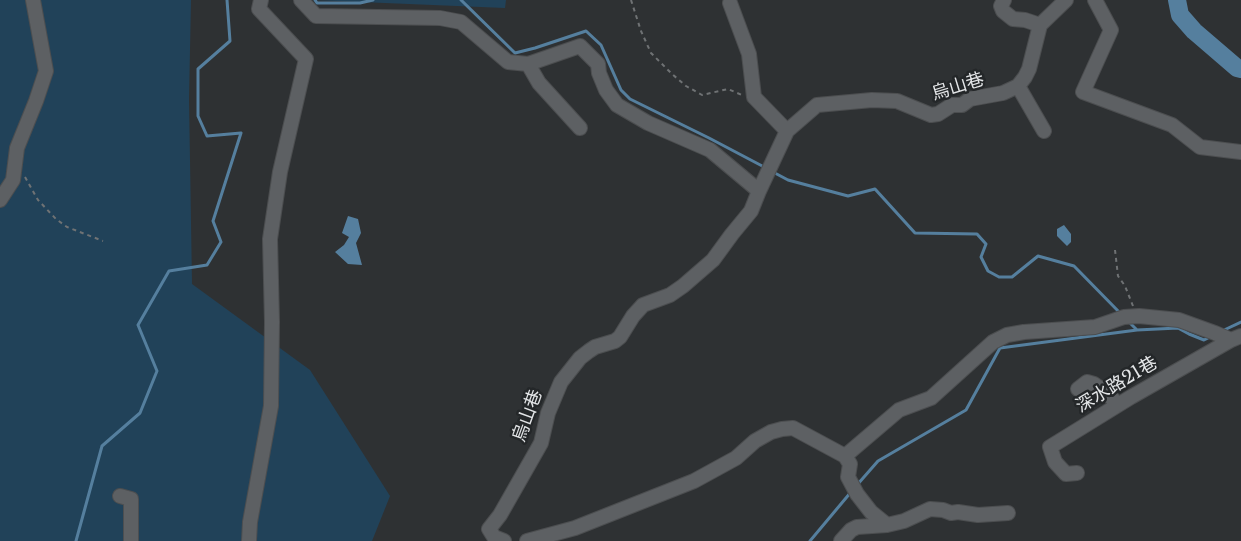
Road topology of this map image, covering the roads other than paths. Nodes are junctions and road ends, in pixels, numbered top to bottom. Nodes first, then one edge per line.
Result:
1 (33, 0) edge
2 (261, 0) edge
3 (301, 0) edge
4 (1004, 0) edge
5 (1066, 0) edge
6 (1095, 0) edge
7 (730, 2) dead end
8 (1040, 25) junction
9 (528, 64) junction
10 (1018, 86) junction
11 (580, 128) dead end
12 (787, 131) junction
13 (1044, 131) dead end
14 (1241, 152) edge
15 (761, 186) junction
16 (0, 200) edge
17 (1236, 338) edge
18 (1078, 389) dead end
19 (1118, 405) junction
20 (845, 456) junction
21 (1077, 473) dead end
22 (120, 496) dead end
23 (1008, 513) dead end
24 (887, 525) junction
25 (495, 540) edge
26 (130, 541) edge
27 (249, 541) edge
28 (527, 541) edge
29 (840, 541) edge

1 - 16 lane
2 - 27 lane
3 - 9 lane
4 - 8 lane
5 - 8 lane
6 - 14 lane
7 - 12 lane
8 - 10 lane
9 - 11 lane
9 - 15 lane
10 - 12 lane, 烏山巷
10 - 13 lane
12 - 15 lane
15 - 25 lane, 烏山巷
17 - 19 lane, 深水路21巷
17 - 20 lane
18 - 19 lane
19 - 21 lane, 深水路21巷
20 - 24 lane
20 - 28 lane
22 - 26 lane
23 - 24 lane
24 - 29 lane

